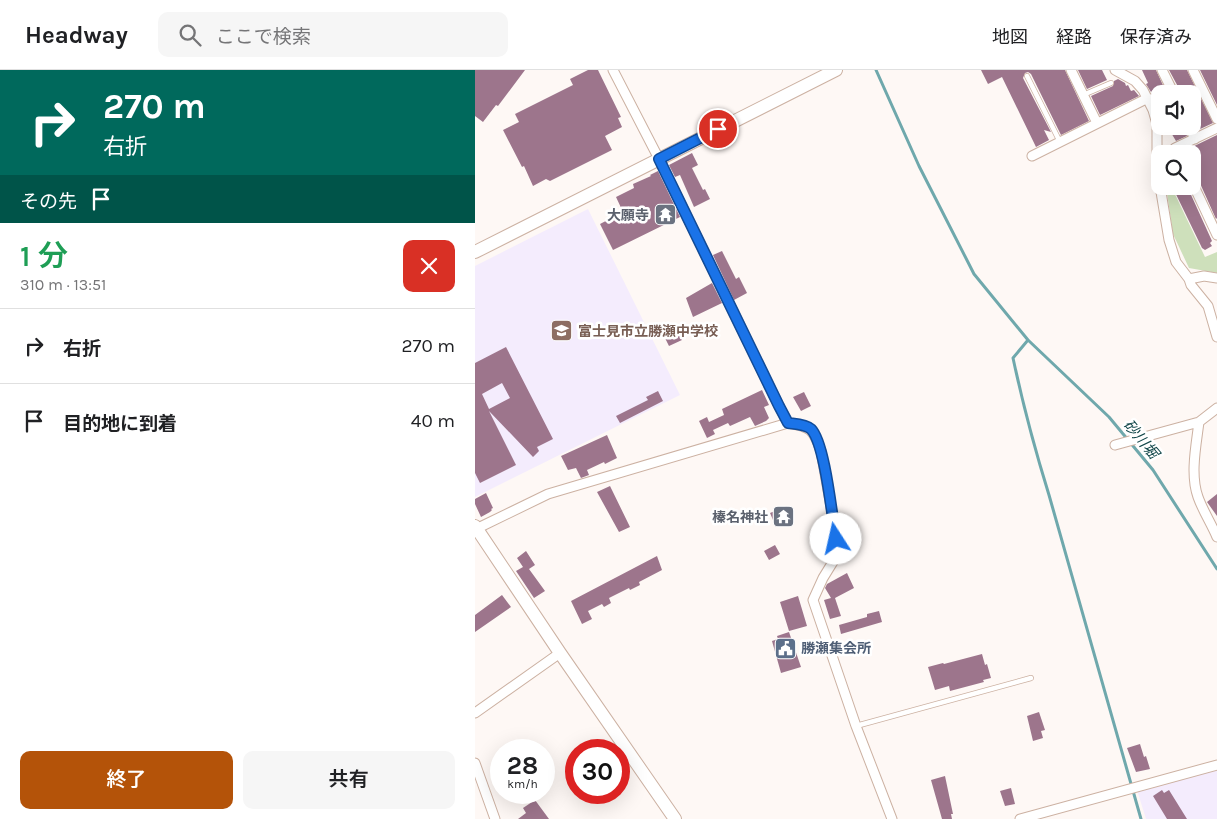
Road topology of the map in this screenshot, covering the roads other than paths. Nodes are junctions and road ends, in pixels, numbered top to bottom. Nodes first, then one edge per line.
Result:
1 (613, 70) edge
2 (836, 70) edge
3 (1071, 70) edge
4 (1115, 70) edge
5 (1162, 70) edge
6 (1193, 70) edge
7 (1027, 76) dead end
8 (1111, 82) dead end
9 (1170, 85) edge
10 (1083, 96) junction
11 (1148, 98) junction
12 (1217, 118) edge
13 (1097, 123) junction
14 (1217, 128) edge
15 (1193, 135) edge
16 (1195, 139) junction
17 (1060, 142) junction
18 (1157, 145) edge
19 (1182, 145) edge
20 (1032, 156) dead end
21 (659, 159) junction
22 (1162, 195) edge
23 (1198, 195) edge
24 (1217, 235) edge
25 (475, 252) edge
26 (1217, 278) edge
27 (1189, 279) junction
28 (1213, 308) edge
29 (1217, 337) edge
30 (1217, 408) edge
31 (1199, 422) junction
32 (788, 423) junction
33 (1115, 445) dead end
34 (476, 528) edge
35 (1217, 537) edge
36 (560, 653) junction
37 (1031, 678) dead end
38 (475, 713) edge
39 (856, 726) junction
40 (475, 763) edge
41 (1217, 764) edge
42 (495, 819) edge
43 (675, 819) edge
44 (892, 819) edge
45 (1020, 819) edge

1 - 21 street
2 - 21 street
3 - 10 street
4 - 11 street
5 - 9 street
6 - 12 street
7 - 17 lane
8 - 10 lane
10 - 13 street
11 - 13 street
11 - 18 street
13 - 17 street
14 - 16 street
15 - 16 street
16 - 19 street
17 - 20 street
21 - 25 street
21 - 32 street
22 - 27 street
23 - 24 street
26 - 27 street
27 - 28 street
28 - 29 street
30 - 31 street
31 - 33 street
31 - 35 street
32 - 34 street
32 - 39 street
34 - 36 street
36 - 38 street
36 - 43 street
37 - 39 lane
39 - 44 street
40 - 42 street
41 - 45 street

